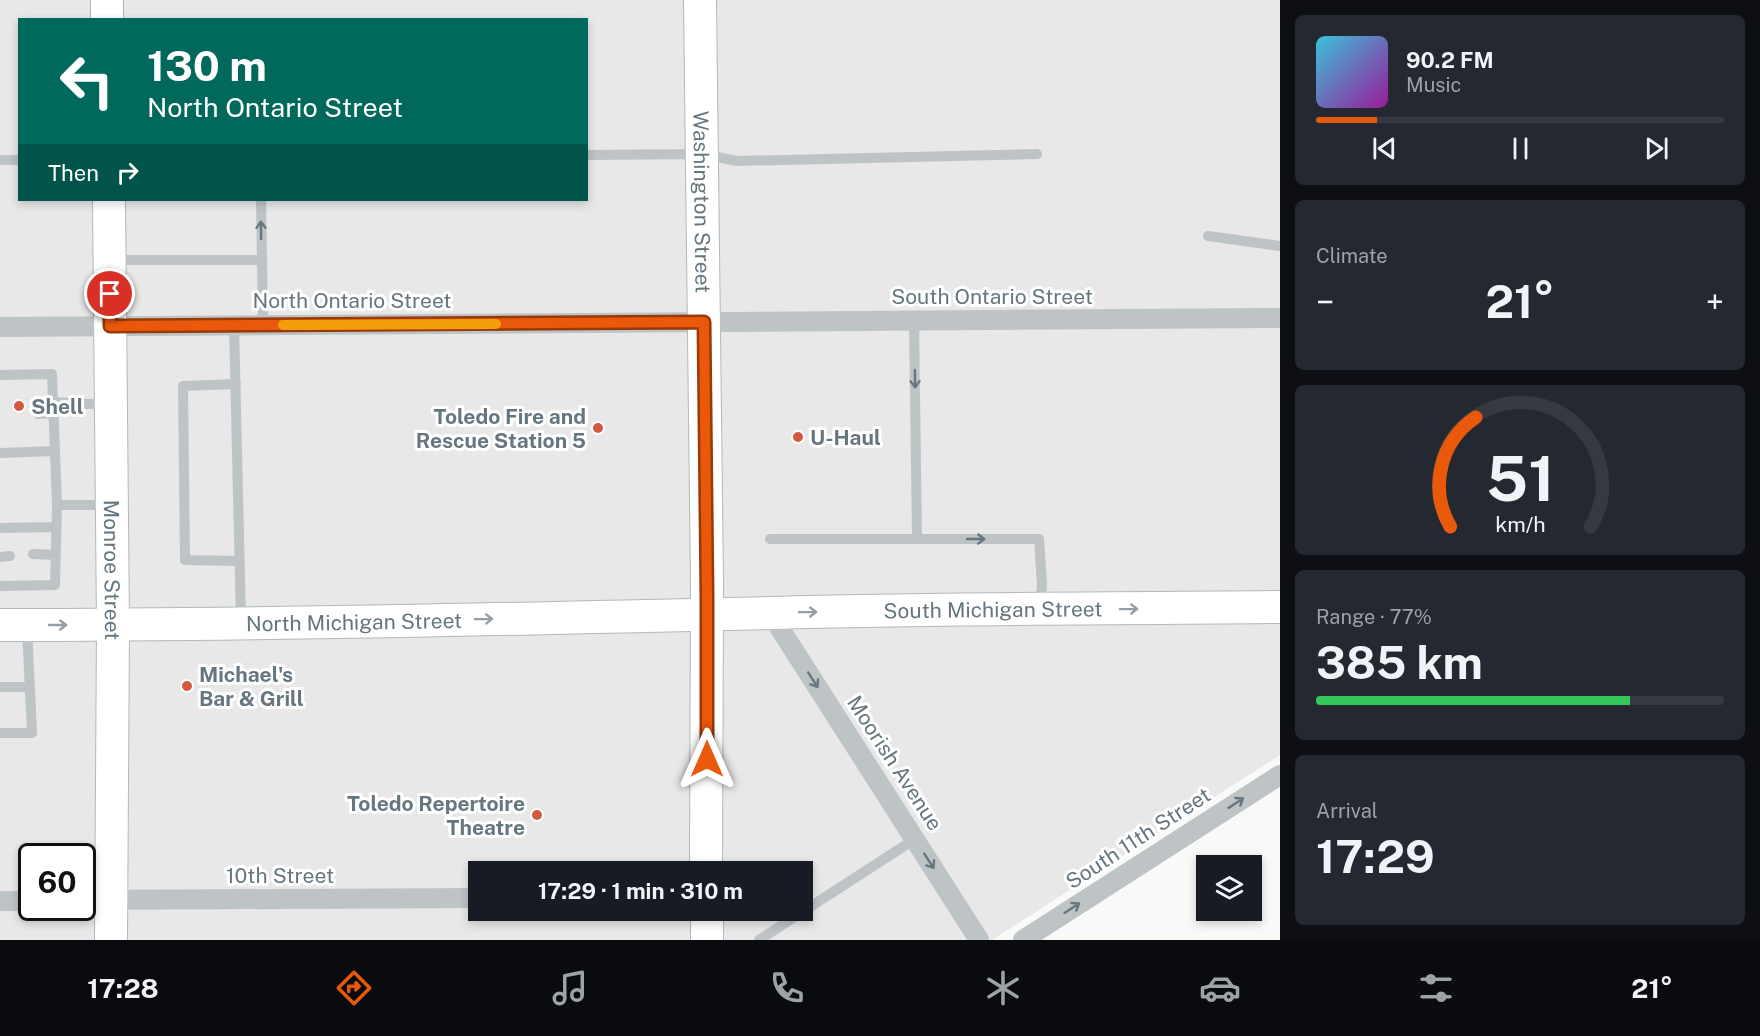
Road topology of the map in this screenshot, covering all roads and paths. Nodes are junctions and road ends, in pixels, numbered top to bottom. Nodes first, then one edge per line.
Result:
1 (107, 0) edge
2 (700, 0) edge
3 (107, 18) edge
4 (588, 154) edge
5 (702, 154) junction
6 (1037, 154) dead end
7 (0, 160) edge
8 (18, 160) edge
9 (110, 201) edge
10 (261, 201) edge
11 (1208, 236) dead end
12 (1280, 246) edge
13 (110, 260) junction
14 (262, 260) junction
15 (1280, 318) edge
16 (914, 320) junction
17 (704, 322) junction
18 (234, 325) junction
19 (110, 326) junction
20 (263, 326) junction
21 (0, 327) edge
22 (0, 375) edge
23 (236, 384) junction
24 (111, 405) junction
25 (53, 408) junction
26 (38, 414) dead end
27 (55, 451) junction
28 (0, 453) edge
29 (57, 505) junction
30 (112, 506) junction
31 (56, 527) junction
32 (0, 528) edge
33 (770, 539) dead end
34 (917, 539) junction
35 (33, 554) dead end
36 (56, 555) junction
37 (240, 561) junction
38 (0, 586) edge
39 (1280, 607) edge
40 (1040, 610) junction
41 (770, 613) junction
42 (707, 615) junction
43 (241, 623) junction
44 (14, 625) edge
45 (113, 625) junction
46 (0, 687) edge
47 (30, 687) junction
48 (0, 733) edge
49 (1280, 775) edge
50 (915, 839) junction
51 (706, 861) edge
52 (468, 898) edge
53 (97, 900) edge
54 (0, 901) edge
55 (18, 901) edge
56 (706, 921) edge
57 (1035, 937) edge
58 (111, 940) edge
59 (707, 940) edge
60 (759, 940) edge
61 (979, 940) edge

1 - 3 main road
2 - 5 main road, Washington Street
4 - 5 lane
5 - 6 lane
5 - 17 main road, Washington Street
7 - 8 lane
9 - 13 main road, Monroe Street
14 -> 10 lane
11 - 12 lane
13 - 14 lane
13 - 19 main road, Monroe Street
14 - 20 lane
15 - 16 street, South Ontario Street
16 - 17 street, South Ontario Street
16 -> 34 lane
17 - 20 street, North Ontario Street
17 - 42 main road, Washington Street
18 - 19 street, North Ontario Street
18 - 20 street, North Ontario Street
18 - 23 lane
19 - 21 street, North Ontario Street
19 - 24 main road, Monroe Street
22 - 25 lane
23 - 37 lane
23 - 37 lane
24 - 25 lane
24 - 30 main road, Monroe Street
25 - 26 lane
25 - 27 lane
27 - 28 lane
27 - 29 lane
29 - 30 lane
29 - 31 lane
30 - 45 main road, Monroe Street
31 - 32 lane
31 - 36 lane
33 - 34 lane
34 -> 40 lane
35 - 36 lane
36 - 38 lane
37 - 43 lane
40 -> 39 main road, South Michigan Street
41 -> 40 main road, South Michigan Street
41 - 42 main road, South Michigan Street
41 -> 50 street, Moorish Avenue
43 -> 42 main road, North Michigan Street
42 - 51 main road, Washington Street
43 - 45 main road, North Michigan Street
44 -> 45 main road, North Michigan Street
44 - 47 lane
45 - 53 main road, Monroe Street
46 - 47 lane
47 - 48 lane
57 -> 49 street, South 11th Street
50 - 60 lane
50 -> 61 street, Moorish Avenue
52 - 53 street, 10th Street
53 - 58 main road, Monroe Street
54 - 55 street
56 - 59 main road

